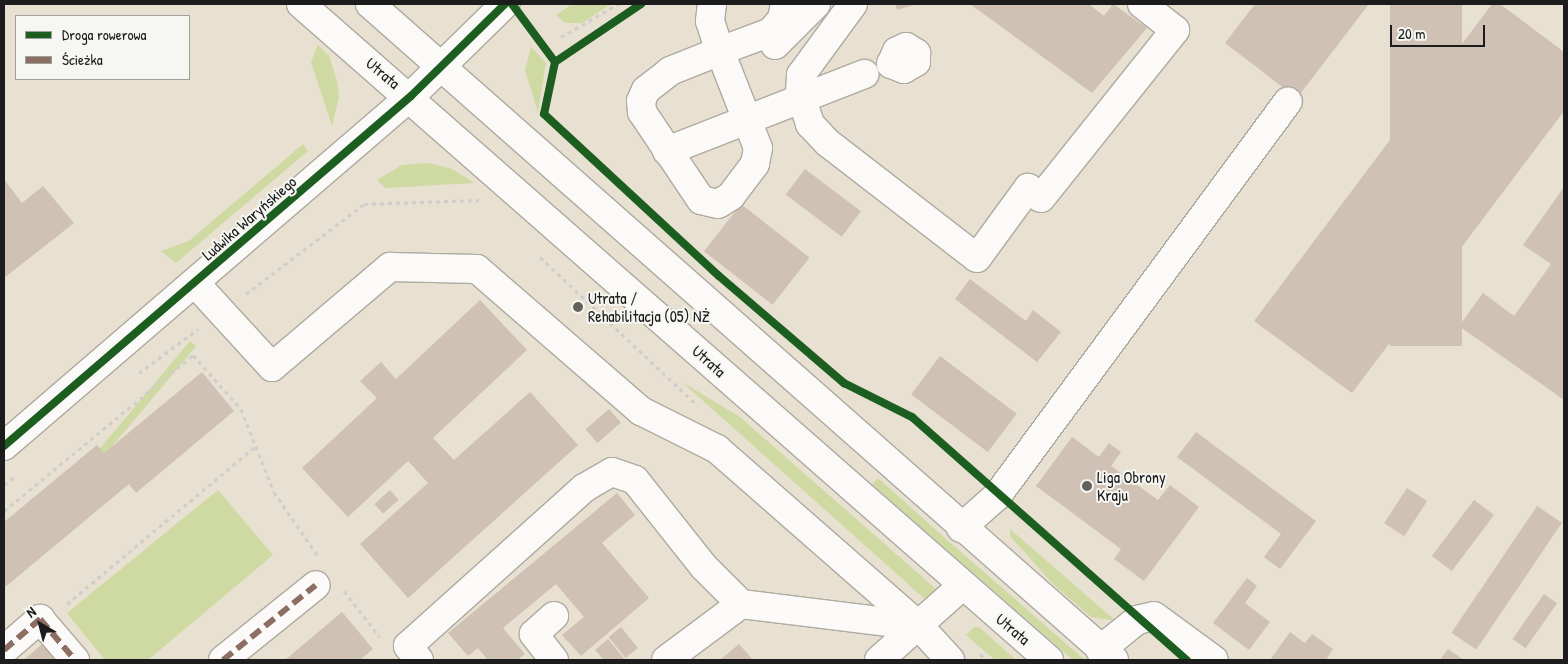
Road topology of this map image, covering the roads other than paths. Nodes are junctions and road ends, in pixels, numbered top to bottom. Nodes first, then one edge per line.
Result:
1 (301, 4) edge
2 (370, 4) edge
3 (505, 4) edge
4 (712, 4) edge
5 (785, 4) edge
6 (816, 4) edge
7 (853, 4) edge
8 (1142, 4) edge
9 (777, 34) junction
10 (722, 58) junction
11 (442, 64) junction
12 (891, 64) dead end
13 (411, 96) junction
14 (802, 98) junction
15 (1288, 102) dead end
16 (747, 121) junction
17 (667, 152) junction
18 (195, 283) junction
19 (4, 446) edge
20 (961, 528) junction
21 (326, 578) road end
22 (962, 586) junction
23 (741, 604) junction
24 (554, 616) dead end
25 (919, 626) junction
26 (4, 650) edge
27 (961, 654) edge
28 (1107, 655) edge
29 (75, 660) edge
30 (223, 660) edge
31 (419, 660) edge
32 (554, 660) edge
33 (666, 660) edge
34 (879, 660) edge
35 (1049, 660) edge
36 (1214, 660) edge

1 - 13 main road, Utrata
2 - 11 main road
3 - 11 main road, Ludwika Waryńskiego
4 - 10 main road
5 - 9 main road
6 - 9 main road
7 - 14 main road
8 - 14 main road
9 - 10 main road
10 - 16 main road
10 - 17 main road
11 - 13 main road, Ludwika Waryńskiego
11 - 20 main road
12 - 14 main road
13 - 18 main road, Ludwika Waryńskiego
13 - 22 main road, Utrata
14 - 16 main road
15 - 20 main road
16 - 17 main road
16 - 17 main road
18 - 19 main road, Ludwika Waryńskiego
18 - 25 main road
20 - 28 main road
21 - 30 main road
22 - 25 main road
22 - 35 main road, Utrata
23 - 25 main road
23 - 31 main road
23 - 33 main road
24 - 32 main road
25 - 27 main road
25 - 34 main road
26 - 29 main road
28 - 36 main road

